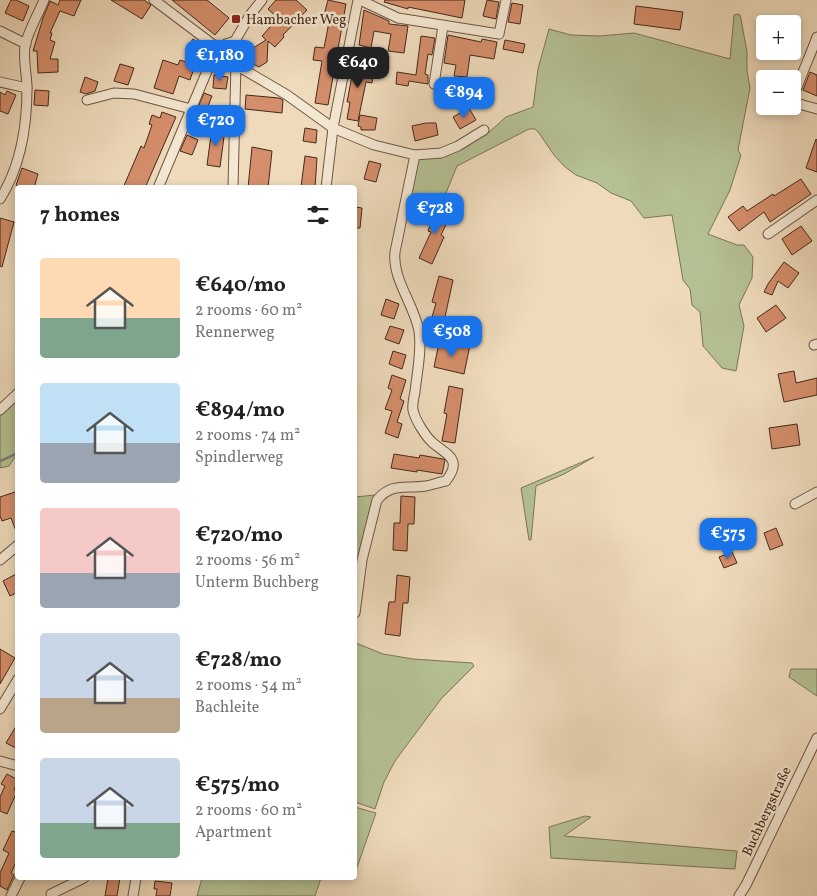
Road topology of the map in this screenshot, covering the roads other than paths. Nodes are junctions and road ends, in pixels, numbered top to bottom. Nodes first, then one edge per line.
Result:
1 (44, 0) edge
2 (154, 0) edge
3 (262, 0) edge
4 (359, 0) edge
5 (506, 0) edge
6 (443, 26) junction
7 (0, 31) edge
8 (817, 37) edge
9 (235, 41) junction
10 (26, 44) junction
11 (218, 49) junction
12 (813, 60) edge
13 (236, 65) junction
14 (801, 76) edge
15 (0, 82) edge
16 (434, 84) dead end
17 (27, 88) junction
18 (87, 100) dead end
19 (801, 105) edge
20 (817, 109) edge
21 (191, 110) junction
22 (334, 128) junction
23 (484, 130) dead end
24 (416, 155) junction
25 (159, 185) edge
26 (233, 185) edge
27 (326, 185) edge
28 (0, 199) edge
29 (817, 200) edge
30 (768, 234) dead end
31 (15, 396) edge
32 (0, 410) edge
33 (817, 492) edge
34 (795, 504) dead end
35 (15, 548) edge
36 (0, 560) edge
37 (357, 598) edge
38 (15, 684) edge
39 (0, 709) edge
40 (817, 738) edge
41 (0, 761) edge
42 (15, 765) edge
43 (19, 880) edge
44 (80, 880) edge
45 (136, 880) edge
46 (51, 894) dead end
47 (11, 896) edge
48 (133, 896) edge
49 (739, 896) edge

1 - 10 street
2 - 11 street
3 - 9 street
4 - 6 street
4 - 22 street
5 - 6 street
6 - 16 street
7 - 10 street
8 - 12 street
9 - 11 street
9 - 13 street
10 - 17 street
11 - 21 street
12 - 14 street
13 - 22 street
13 - 26 street
15 - 17 street
17 - 28 street
18 - 21 street
19 - 20 street
21 - 25 street
22 - 24 street
22 - 27 street
23 - 24 street
24 - 37 street
29 - 30 street
31 - 32 street
33 - 34 street
35 - 36 street
38 - 39 street
40 - 49 street, Buchbergstraße
41 - 42 street
43 - 47 street
44 - 46 street
45 - 48 street

